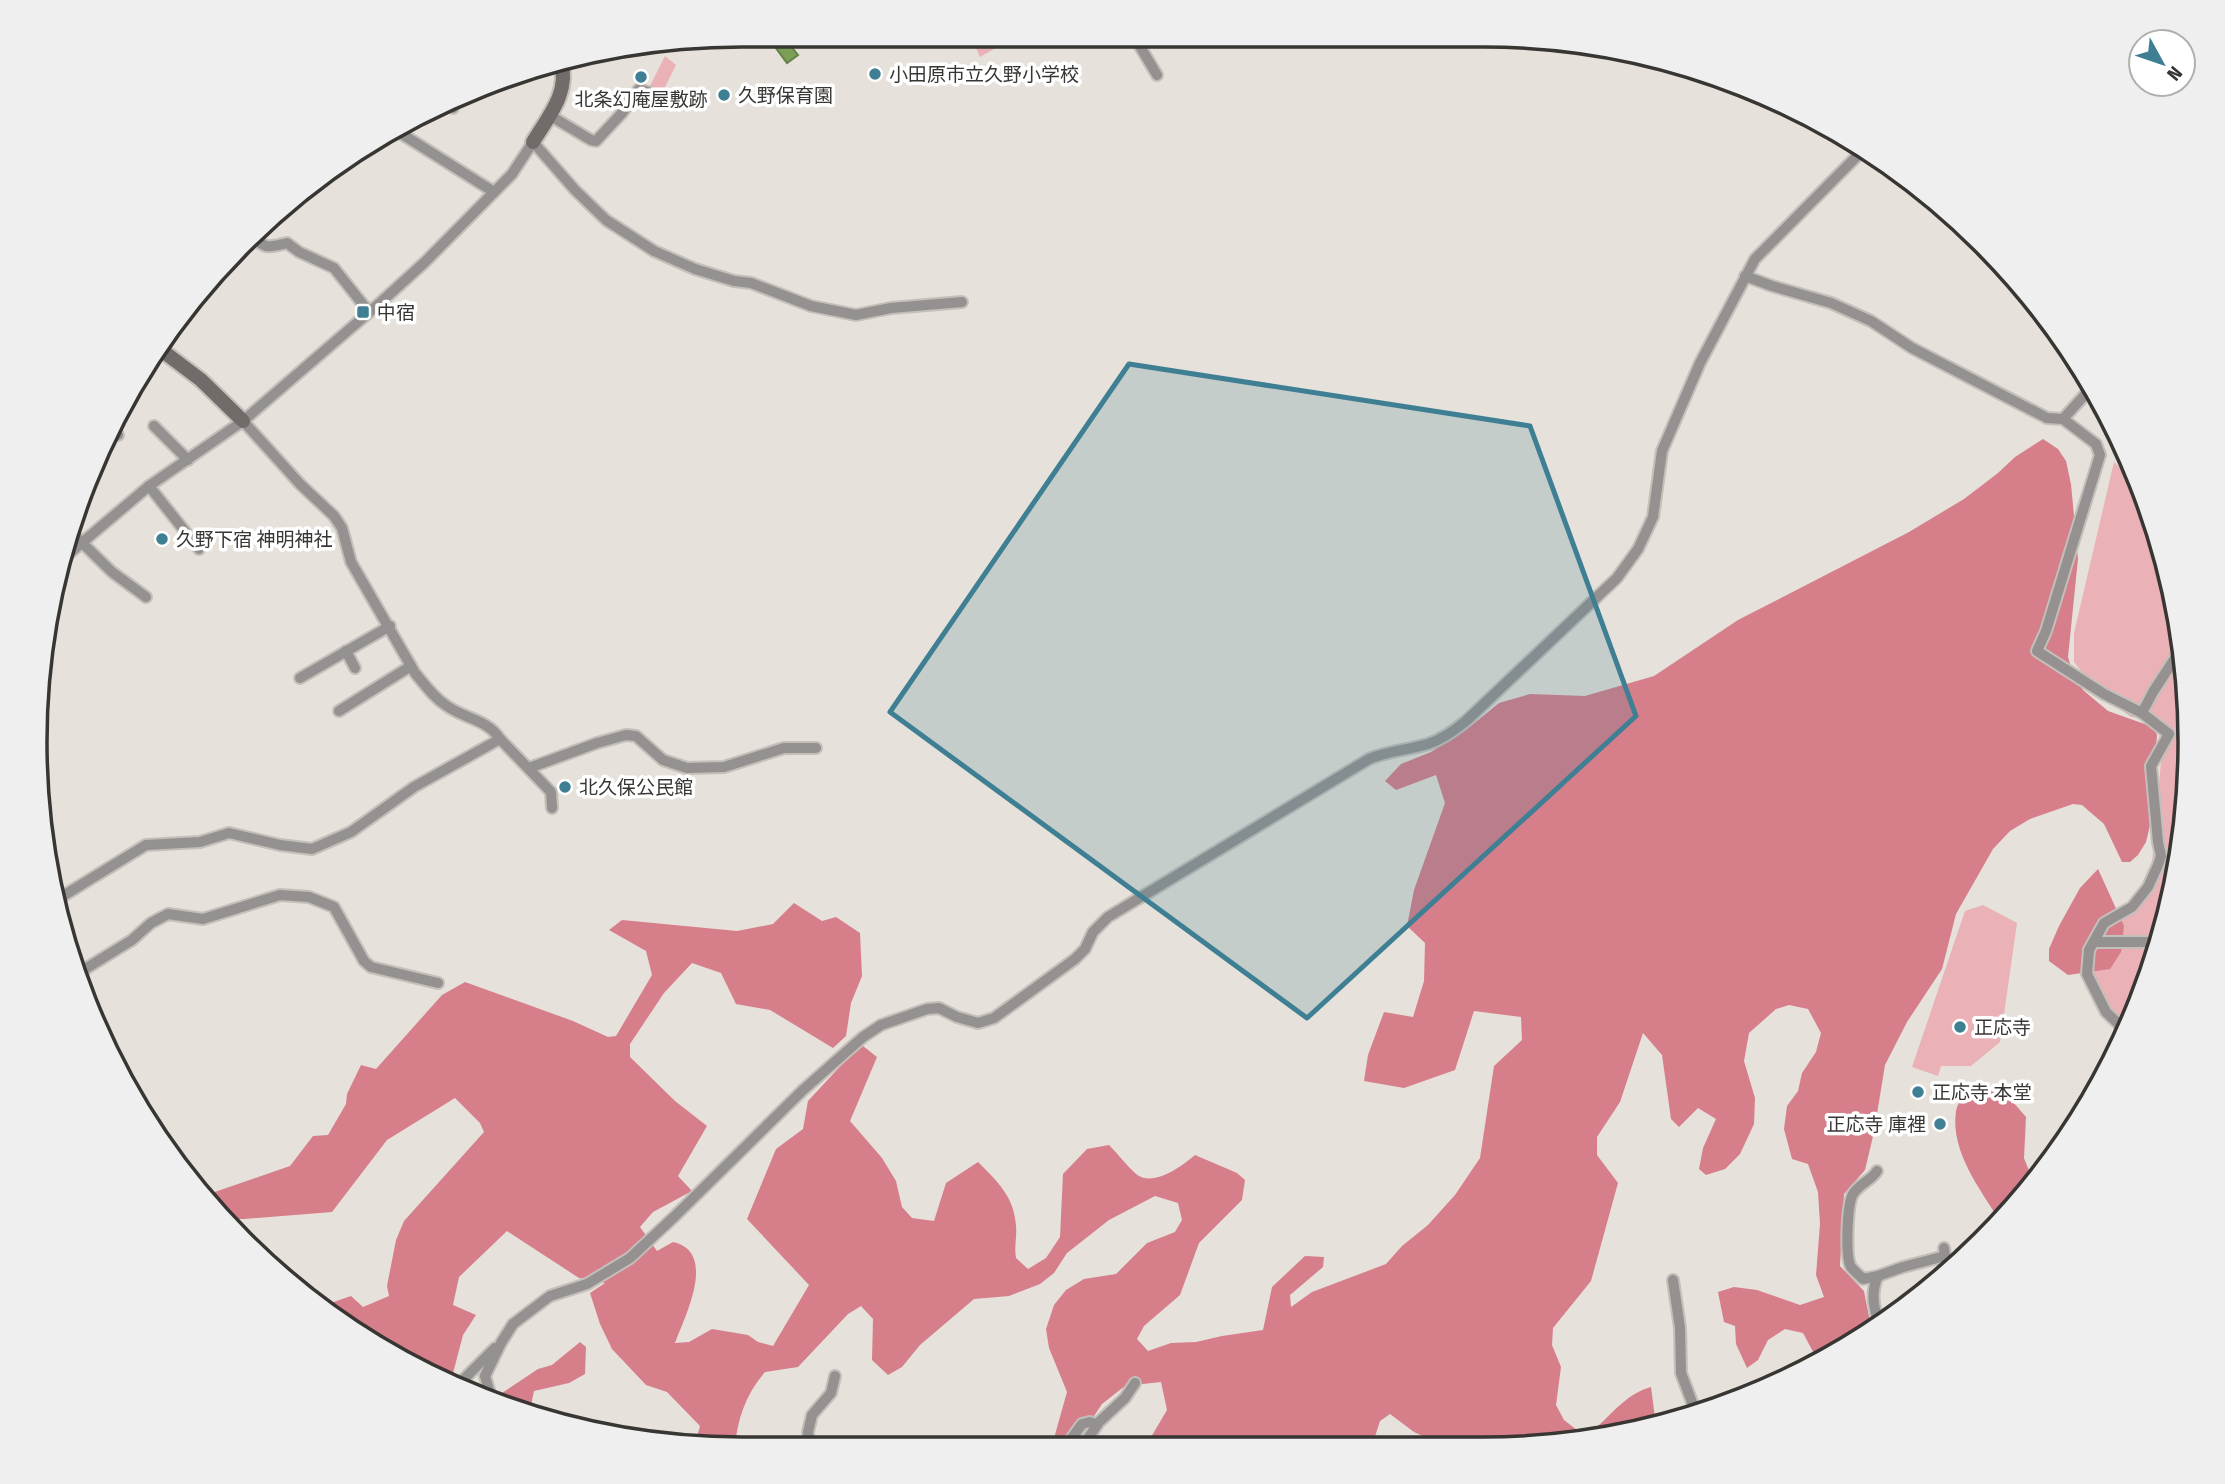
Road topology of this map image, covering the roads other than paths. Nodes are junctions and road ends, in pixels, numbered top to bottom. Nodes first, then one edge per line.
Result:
1 (1142, 47) edge
2 (564, 71) edge
3 (1157, 75) dead end
4 (666, 98) dead end
5 (549, 114) junction
6 (404, 135) edge
7 (533, 142) junction
8 (1857, 156) edge
9 (494, 192) junction
10 (259, 243) edge
11 (1745, 276) junction
12 (962, 302) dead end
13 (369, 312) junction
14 (166, 353) edge
15 (2085, 395) edge
16 (2063, 419) junction
17 (243, 421) junction
18 (154, 426) dead end
19 (188, 460) junction
20 (149, 486) junction
21 (78, 539) edge
22 (82, 543) junction
23 (75, 549) edge
24 (199, 549) dead end
25 (146, 597) dead end
26 (390, 626) junction
27 (346, 651) junction
28 (2173, 661) edge
29 (411, 667) junction
30 (355, 668) dead end
31 (300, 678) dead end
32 (339, 711) dead end
33 (2143, 713) junction
34 (500, 739) junction
35 (816, 748) dead end
36 (528, 768) junction
37 (552, 808) dead end
38 (64, 893) edge
39 (2094, 942) junction
40 (2148, 942) edge
41 (85, 969) edge
42 (438, 983) dead end
43 (2118, 1023) edge
44 (1877, 1171) dead end
45 (1948, 1258) edge
46 (1878, 1276) junction
47 (1673, 1280) dead end
48 (1876, 1315) edge
49 (501, 1343) junction
50 (835, 1376) dead end
51 (464, 1378) edge
52 (1135, 1383) dead end
53 (489, 1389) edge
54 (1693, 1404) edge
55 (1097, 1425) junction
56 (808, 1437) edge
57 (1073, 1437) edge
58 (1089, 1437) edge

1 - 3 street
2 - 5 street
4 - 5 street
5 - 7 street
6 - 9 street
7 - 9 street
7 - 12 street
8 - 11 street
9 - 13 street
10 - 13 street
11 - 16 street
11 - 49 street
13 - 17 street
14 - 17 street
15 - 16 street
16 - 33 street
17 - 19 street
17 - 26 street
18 - 19 street
19 - 20 street
20 - 22 street
20 - 24 street
21 - 22 street
22 - 23 street
22 - 25 street
26 - 27 street
26 - 29 street
27 - 30 street
27 - 31 street
28 - 33 street
29 - 32 street
29 - 34 street
33 - 39 street
34 - 36 street
34 - 38 street
35 - 36 street
36 - 37 street
39 - 40 street
39 - 43 street
41 - 42 street
44 - 46 street
45 - 46 street
46 - 48 street
47 - 54 street
49 - 51 street
49 - 53 street
50 - 56 street
52 - 55 street
55 - 57 street
55 - 58 street

